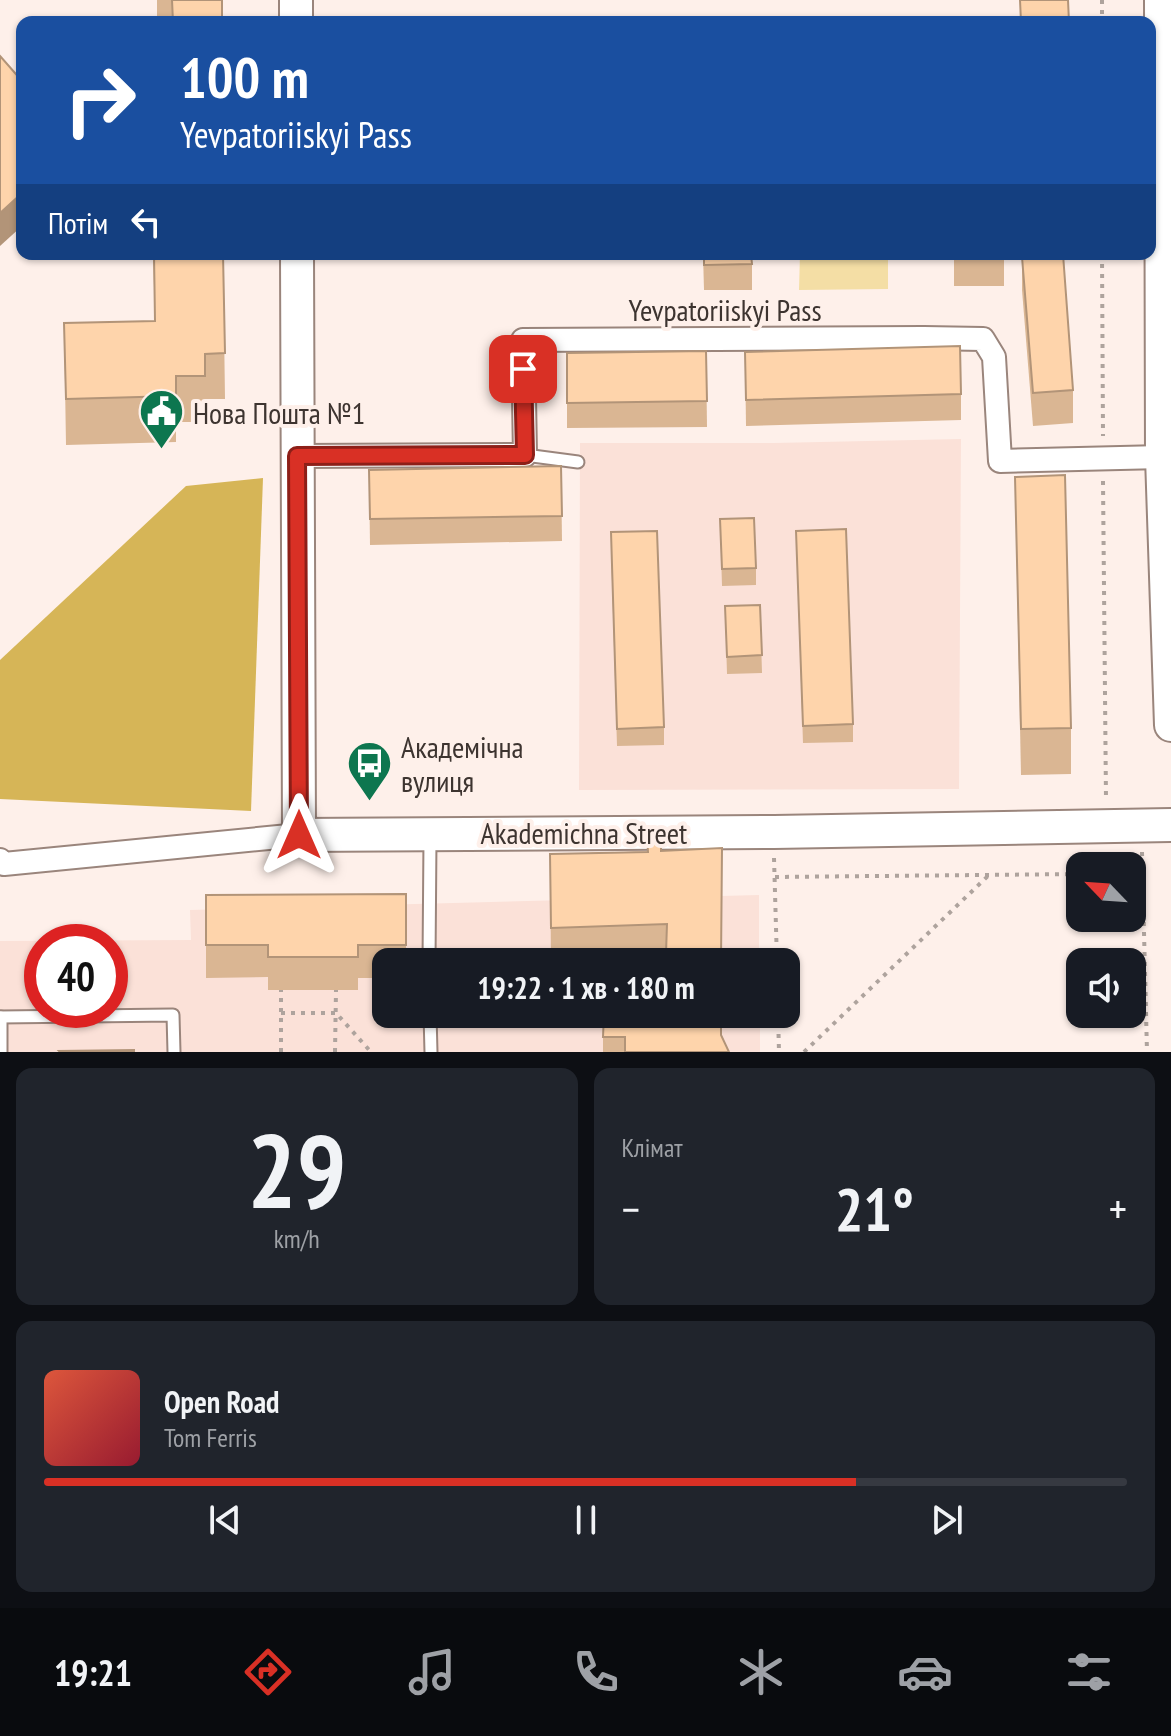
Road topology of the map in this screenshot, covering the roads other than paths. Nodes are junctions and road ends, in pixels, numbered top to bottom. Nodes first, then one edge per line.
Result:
1 (1161, 0) edge
2 (297, 260) edge
3 (525, 455) junction
4 (297, 456) junction
5 (1162, 457) junction
6 (578, 462) dead end
7 (1171, 725) edge
8 (1156, 825) edge
9 (430, 832) junction
10 (299, 835) junction
11 (0, 860) edge
12 (429, 948) edge
13 (0, 1017) edge
14 (430, 1028) edge
15 (1, 1052) edge
16 (174, 1052) edge
17 (431, 1052) edge

1 - 5 street
2 - 4 street
3 - 4 street
3 - 5 street, Yevpatoriiskyi Pass
3 - 6 lane
4 - 10 street
5 - 7 street
8 - 9 street, Akademichna Street
9 - 10 street, Akademichna Street
9 - 12 lane
10 - 11 street, Akademichna Street
13 - 15 lane
13 - 16 lane
14 - 17 lane

